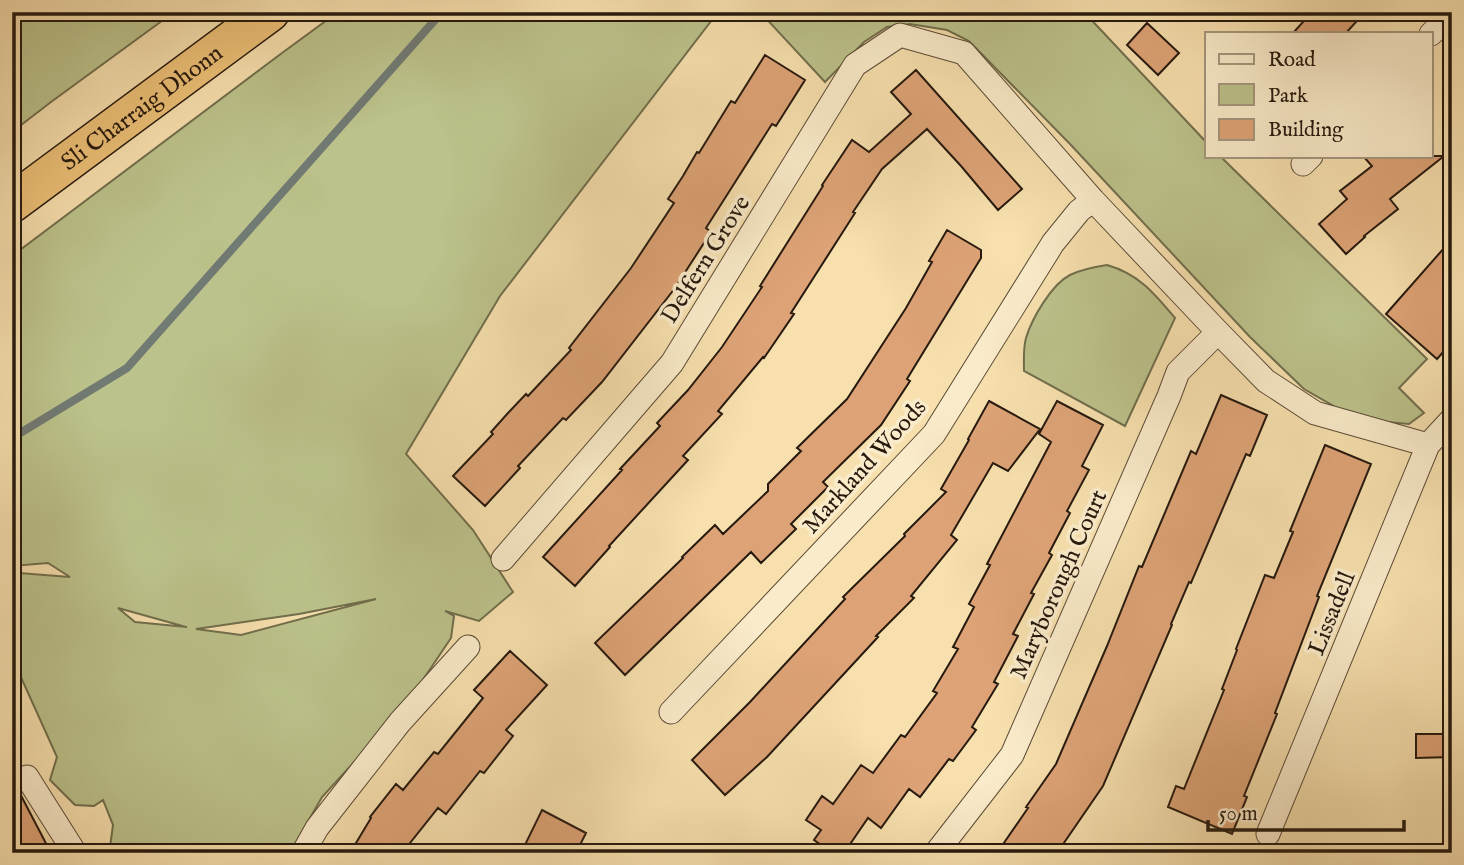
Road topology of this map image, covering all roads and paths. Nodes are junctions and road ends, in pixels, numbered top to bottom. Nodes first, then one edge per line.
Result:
1 (270, 12) edge
2 (1452, 13) edge
3 (1432, 33) edge
4 (1093, 200) junction
5 (12, 203) edge
6 (1218, 332) junction
7 (1452, 419) edge
8 (1428, 445) junction
9 (503, 559) dead end
10 (468, 648) dead end
11 (671, 712) dead end
12 (27, 776) dead end
13 (1268, 834) dead end
14 (75, 853) edge
15 (303, 853) edge
16 (936, 853) edge

1 - 5 highway, Sli Charraig Dhonn
2 - 3 street
4 - 6 street
4 - 9 street, Delfern Grove
4 - 11 street, Markland Woods
6 - 8 street
6 - 16 street, Maryborough Court
7 - 8 street, Lissadell
8 - 13 street, Lissadell
10 - 15 street
12 - 14 street

